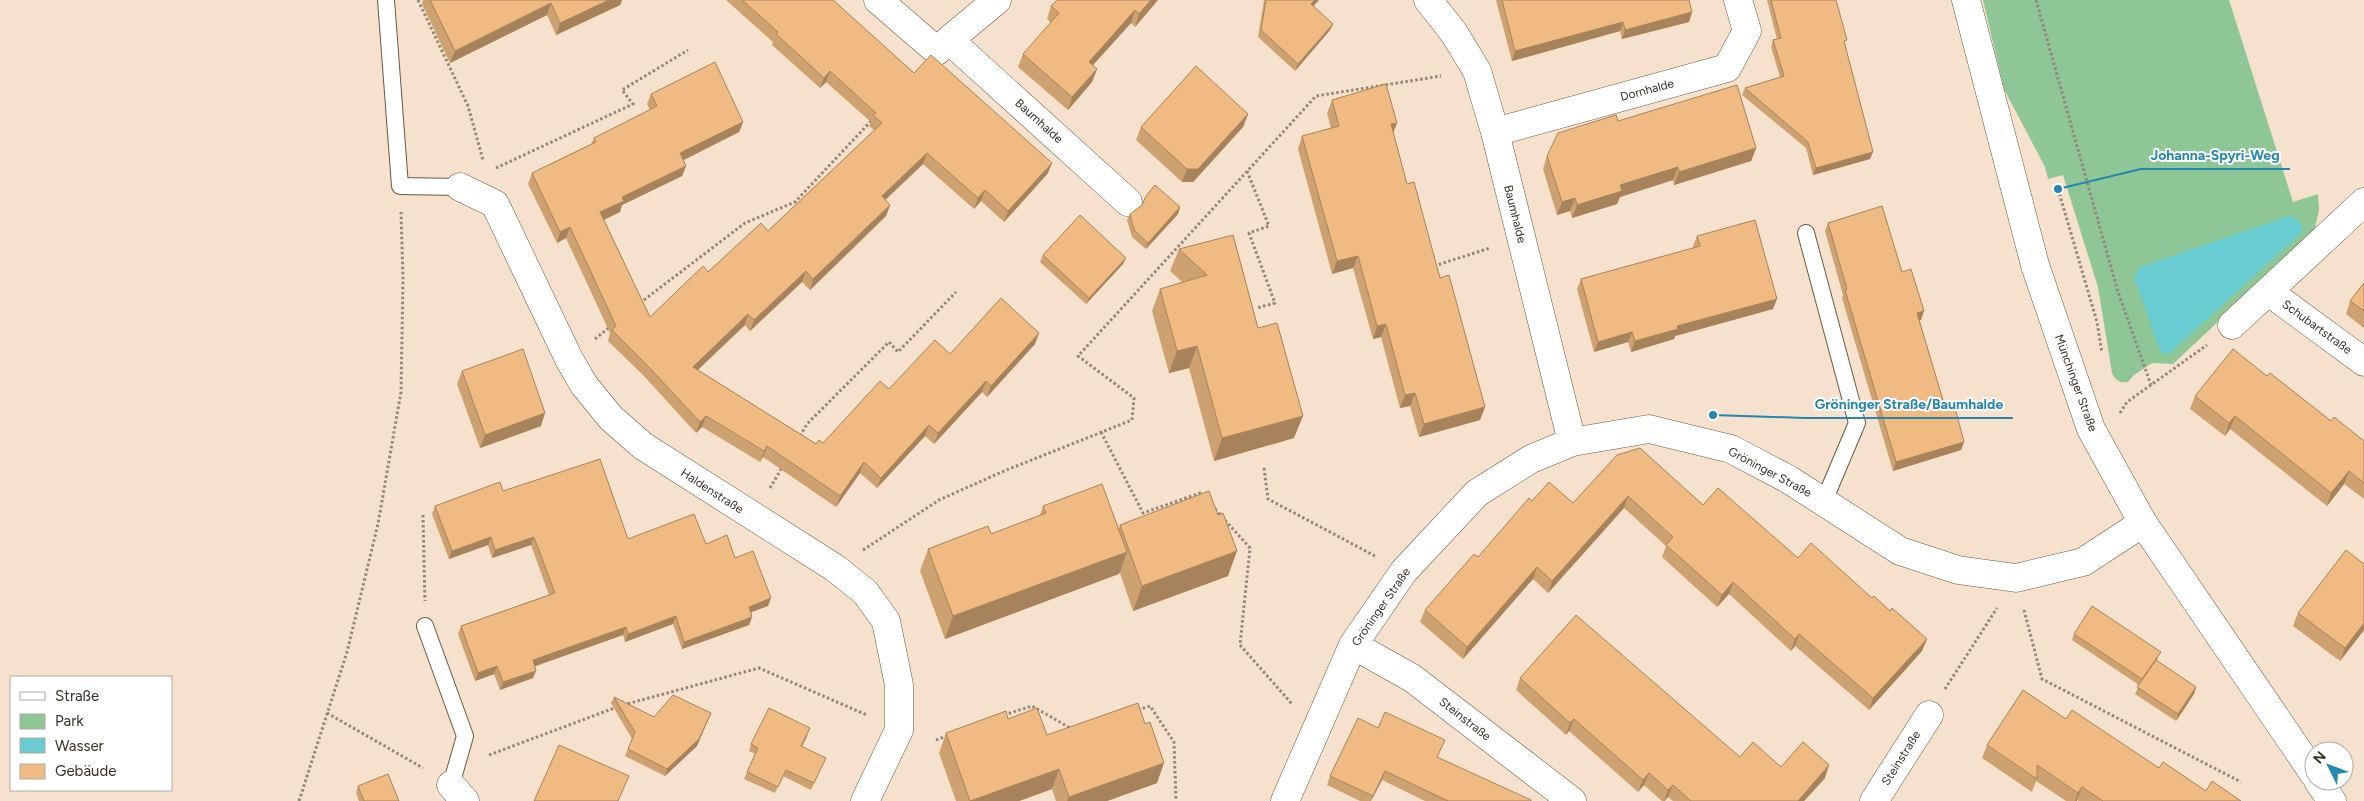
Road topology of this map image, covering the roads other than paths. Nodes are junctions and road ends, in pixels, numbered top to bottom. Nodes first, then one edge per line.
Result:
1 (386, 0) edge
2 (878, 0) edge
3 (997, 0) edge
4 (1428, 0) edge
5 (1738, 0) edge
6 (1966, 0) edge
7 (949, 40) junction
8 (1495, 132) junction
9 (460, 187) joint
10 (1128, 202) dead end
11 (2364, 202) edge
12 (1806, 233) dead end
13 (2269, 292) junction
14 (2232, 325) road end
15 (2364, 362) edge
16 (1572, 442) junction
17 (1824, 501) junction
18 (2143, 523) junction
19 (425, 626) road end
20 (1353, 646) junction
21 (1928, 715) road end
22 (2304, 759) edge
23 (458, 793) edge
24 (865, 801) edge
25 (1285, 801) edge
26 (1572, 801) edge
27 (1874, 801) edge

1 - 9 lane
2 - 7 street
3 - 7 street
4 - 8 street, Baumhalde
5 - 8 street, Dornhalde
6 - 18 street, Münchinger Straße
7 - 10 street, Baumhalde
8 - 16 street, Baumhalde
9 - 24 street, Haldenstraße
11 - 13 street
12 - 17 lane
13 - 14 street
13 - 15 street, Schubartstraße
16 - 17 street, Gröninger Straße
16 - 20 street, Gröninger Straße
17 - 18 street, Gröninger Straße
18 - 22 street, Münchinger Straße
19 - 23 lane
20 - 25 street, Gröninger Straße
20 - 26 street, Steinstraße
21 - 27 street, Steinstraße

